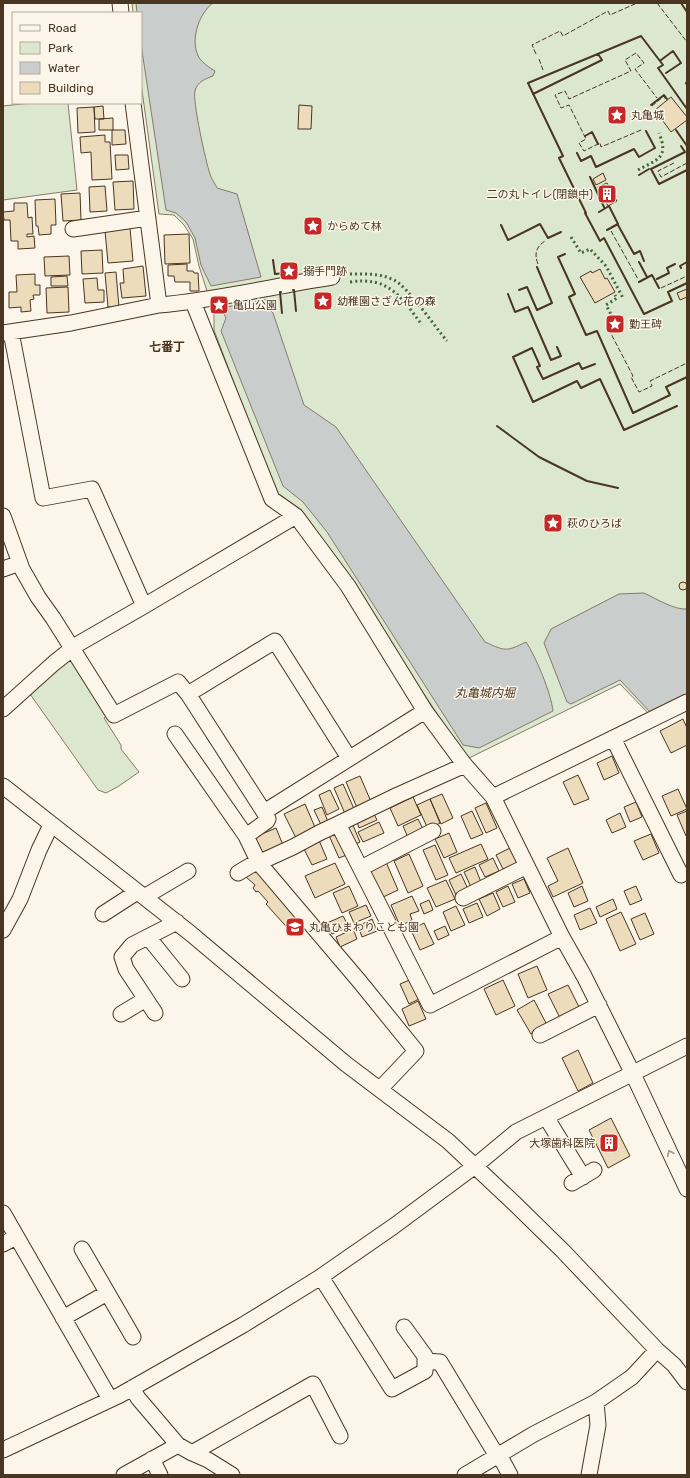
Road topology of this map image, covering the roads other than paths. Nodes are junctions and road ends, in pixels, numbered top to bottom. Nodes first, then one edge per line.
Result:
1 (133, 104) edge
2 (148, 218) junction
3 (73, 229) dead end
4 (332, 277) dead end
5 (193, 302) junction
6 (159, 305) junction
7 (7, 332) edge
8 (3, 516) edge
9 (296, 516) junction
10 (20, 563) junction
11 (3, 569) edge
12 (144, 606) junction
13 (72, 649) junction
14 (188, 694) junction
15 (687, 702) edge
16 (3, 709) edge
17 (425, 711) junction
18 (175, 734) dead end
19 (613, 738) junction
20 (349, 758) junction
21 (465, 765) junction
22 (6, 793) edge
23 (493, 797) junction
24 (264, 812) junction
25 (338, 824) junction
26 (51, 825) junction
27 (433, 831) dead end
28 (246, 836) junction
29 (258, 862) junction
30 (527, 866) junction
31 (361, 868) junction
32 (188, 871) dead end
33 (238, 873) dead end
34 (681, 875) dead end
35 (140, 894) junction
36 (463, 898) dead end
37 (103, 914) dead end
38 (177, 922) junction
39 (3, 930) edge
40 (148, 937) junction
41 (562, 937) junction
42 (182, 979) dead end
43 (146, 999) junction
44 (599, 1005) junction
45 (155, 1013) dead end
46 (121, 1014) dead end
47 (540, 1035) dead end
48 (687, 1046) edge
49 (633, 1074) junction
50 (380, 1089) junction
51 (546, 1117) junction
52 (475, 1166) junction
53 (583, 1177) dead end
54 (687, 1189) edge
55 (3, 1213) edge
56 (16, 1237) junction
57 (3, 1244) edge
58 (82, 1249) dead end
59 (321, 1277) junction
60 (107, 1293) junction
61 (63, 1318) junction
62 (404, 1327) dead end
63 (133, 1337) dead end
64 (657, 1350) junction
65 (425, 1362) junction
66 (687, 1382) edge
67 (132, 1388) junction
68 (110, 1399) junction
69 (596, 1402) junction
70 (340, 1436) dead end
71 (178, 1445) junction
72 (3, 1450) edge
73 (192, 1453) junction
74 (496, 1456) junction
75 (152, 1459) junction
76 (592, 1474) edge
77 (124, 1475) edge
78 (160, 1475) edge
79 (232, 1475) edge
80 (465, 1475) edge
81 (510, 1475) edge

1 - 2 street
2 - 3 street
2 - 6 street
4 - 5 street
5 - 6 street
5 - 9 street
6 - 7 street
7 - 12 street
8 - 10 street
9 - 12 street
9 - 17 street
10 - 11 street
10 - 13 street
12 - 13 street
13 - 14 street
13 - 16 street
14 - 20 street
14 - 24 street
15 - 19 street
17 - 20 street
17 - 21 street
18 - 28 street
19 - 23 street
19 - 34 street
20 - 24 street
21 - 23 street
21 - 25 street
22 - 26 street
23 - 30 street
24 - 28 street
25 - 29 street
25 - 31 street
26 - 35 street
26 - 39 street
27 - 31 street
28 - 29 street
29 - 33 street
29 - 50 street
30 - 36 street
30 - 41 street
31 - 41 street
32 - 35 street
35 - 37 street
35 - 38 street
38 - 40 street
38 - 50 street
40 - 42 street
40 - 43 street
41 - 44 street
43 - 45 street
43 - 46 street
44 - 47 street
44 - 49 street
48 - 49 street
49 - 51 street
54 -> 49 street
50 - 52 street
51 - 52 street
51 - 53 street
52 - 59 street
52 - 64 street
55 - 56 street
56 - 57 street
56 - 61 street
58 - 60 street
59 - 65 street
59 - 67 street
60 - 61 street
60 - 63 street
61 - 68 street
62 - 65 street
64 - 66 street
64 - 69 street
65 - 74 street
67 - 68 street
67 - 71 street
68 - 72 street
69 - 74 street
69 - 76 street
70 - 73 street
71 - 73 street
71 - 75 street
73 - 79 street
74 - 80 street
74 - 81 street
75 - 77 street
75 - 78 street

